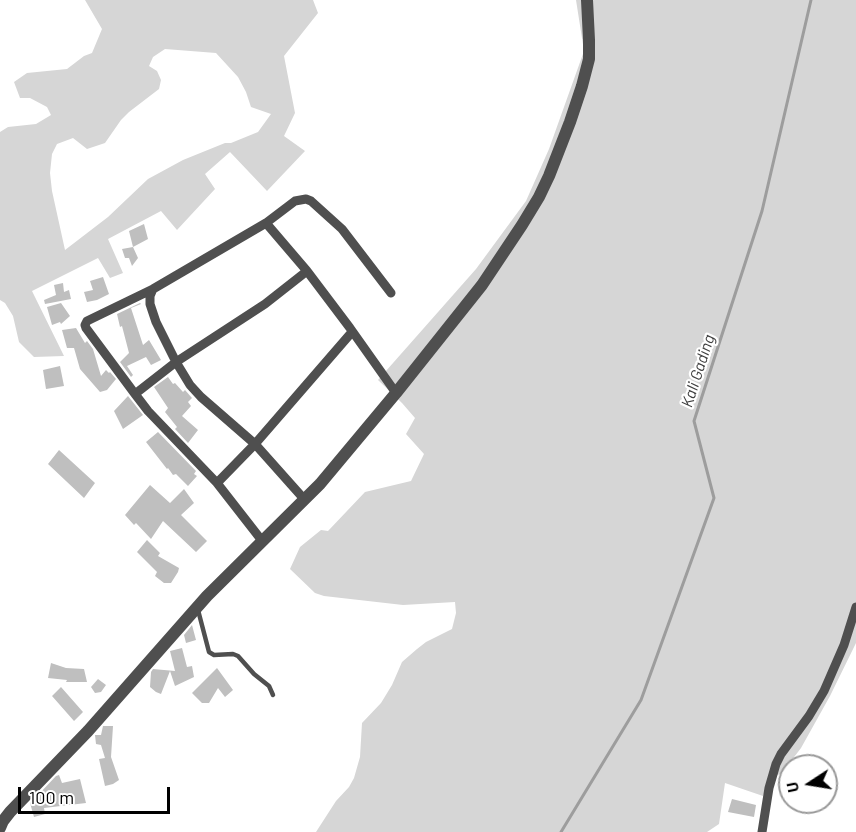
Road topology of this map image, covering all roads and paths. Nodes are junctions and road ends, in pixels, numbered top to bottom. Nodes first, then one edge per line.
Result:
1 (587, 0) edge
2 (266, 223) junction
3 (307, 271) junction
4 (153, 289) junction
5 (391, 293) dead end
6 (352, 332) junction
7 (176, 362) junction
8 (396, 393) junction
9 (135, 394) junction
10 (255, 444) junction
11 (217, 483) junction
12 (304, 500) junction
13 (263, 542) junction
14 (856, 606) edge
15 (197, 607) junction
16 (273, 695) dead end
17 (0, 828) edge
18 (762, 832) edge

1 - 8 street
2 - 3 street
2 - 4 street
2 - 5 street
3 - 6 street
3 - 7 street
4 - 7 street
4 - 9 street
6 - 8 street
6 - 10 street
7 - 9 street
7 - 10 street
8 - 12 street
9 - 11 street
10 - 11 street
10 - 12 street
11 - 13 street
12 - 13 street
13 - 15 street
14 - 18 street
15 - 16 lane
15 - 17 street

